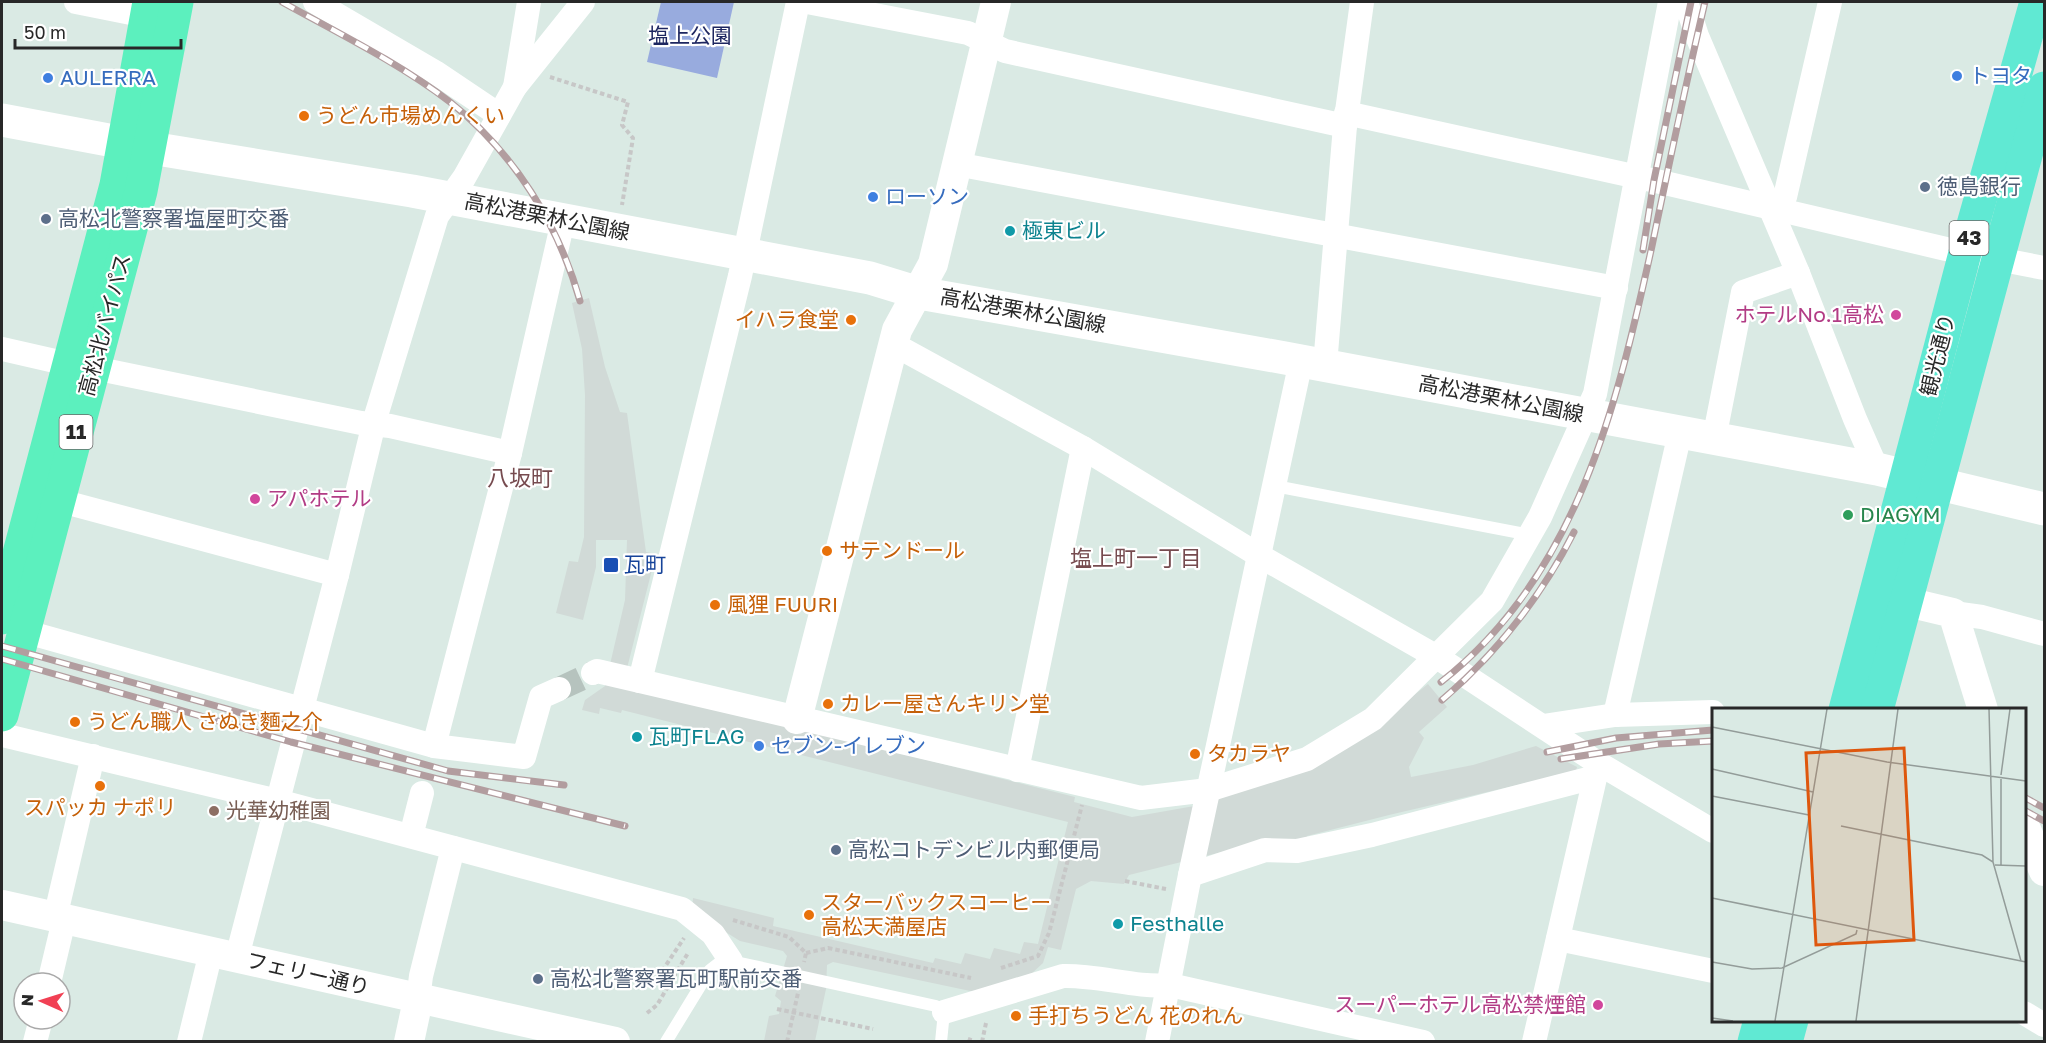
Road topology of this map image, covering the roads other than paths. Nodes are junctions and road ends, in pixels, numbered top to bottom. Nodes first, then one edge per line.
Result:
1 (76, 2) edge
2 (177, 2) edge
3 (315, 2) edge
4 (529, 2) edge
5 (583, 2) edge
6 (798, 2) edge
7 (807, 2) edge
8 (996, 2) edge
9 (1362, 2) edge
10 (1670, 2) edge
11 (1686, 2) edge
12 (1830, 2) edge
13 (2036, 2) edge
14 (846, 5) edge
15 (148, 9) edge
16 (986, 43) junction
17 (522, 79) junction
18 (2044, 88) edge
19 (499, 115) junction
20 (1345, 119) junction
21 (2, 120) edge
22 (137, 146) junction
23 (956, 164) junction
24 (1635, 176) junction
25 (449, 198) junction
26 (1771, 208) junction
27 (563, 221) junction
28 (1334, 236) junction
29 (1965, 253) junction
30 (744, 254) junction
31 (1998, 259) junction
32 (2044, 268) edge
33 (1798, 273) junction
34 (1616, 288) junction
35 (919, 293) junction
36 (893, 344) junction
37 (2, 349) edge
38 (1313, 363) junction
39 (81, 366) junction
40 (1585, 415) junction
41 (375, 424) junction
42 (1680, 433) junction
43 (1714, 439) junction
44 (1083, 448) junction
45 (510, 453) junction
46 (1892, 473) junction
47 (1938, 483) junction
48 (1275, 486) junction
49 (57, 500) junction
50 (2044, 509) edge
51 (1530, 535) junction
52 (1260, 556) junction
53 (337, 575) junction
54 (1907, 602) junction
55 (1953, 613) junction
56 (12, 624) edge
57 (2044, 634) edge
58 (1437, 657) junction
59 (593, 673) tunnel mouth
60 (640, 681) junction
61 (559, 689) tunnel mouth
62 (1845, 708) edge
63 (1878, 708) edge
64 (1982, 708) edge
65 (301, 710) junction
66 (1712, 712) edge
67 (2, 715) edge
68 (1615, 715) junction
69 (797, 719) junction
70 (1543, 726) junction
71 (2, 735) edge
72 (434, 746) junction
73 (93, 756) junction
74 (1017, 770) junction
75 (1597, 770) junction
76 (1208, 790) junction
77 (423, 793) dead end
78 (278, 801) junction
79 (2025, 824) edge
80 (2025, 825) edge
81 (1712, 830) edge
82 (2044, 835) edge
83 (411, 836) junction
84 (453, 848) junction
85 (2044, 871) edge
86 (1180, 879) junction
87 (2, 905) edge
88 (59, 919) junction
89 (1558, 939) junction
90 (224, 954) junction
91 (730, 961) junction
92 (51, 971) edge
93 (1712, 971) edge
94 (1170, 985) junction
95 (418, 1000) junction
96 (944, 1012) junction
97 (2025, 1014) edge
98 (1759, 1022) edge
99 (1791, 1022) edge
100 (2044, 1025) edge
101 (189, 1041) edge
102 (409, 1041) edge
103 (615, 1041) edge
104 (666, 1041) edge
105 (941, 1041) edge
106 (1157, 1041) edge
107 (1423, 1041) edge
108 (1534, 1041) edge
109 (1754, 1041) edge
110 (1786, 1041) edge

1 - 15 street
2 - 22 highway, 高松北バイパス / 11
3 - 19 street
4 - 17 street
5 - 17 street
6 - 30 street
7 - 14 street
8 - 16 street
9 - 20 street
10 - 24 street
11 - 26 street
12 - 26 street
13 - 29 main road, 観光通り / 43
14 - 16 street
15 - 22 highway, 高松北バイパス / 11
16 - 20 street
16 - 23 street
17 - 19 street
18 - 31 main road, 観光通り / 43
19 - 25 street
20 - 24 street
20 - 28 street
21 - 22 main road, 高松港栗林公園線
22 - 25 main road, 高松港栗林公園線
22 - 39 highway, 高松北バイパス / 11
23 - 28 street
23 - 35 street
24 - 26 street
24 - 34 street
25 - 27 main road, 高松港栗林公園線
25 - 41 street
26 - 29 street
26 - 33 street
27 - 30 main road, 高松港栗林公園線
27 - 45 street
28 - 34 street
28 - 38 street
29 - 31 street
29 - 46 main road, 観光通り / 43
30 - 35 main road, 高松港栗林公園線
30 - 60 street
31 - 32 street
31 - 47 main road, 観光通り / 43
33 - 43 street
33 - 46 street
34 - 40 street
35 - 36 street
35 - 38 main road, 高松港栗林公園線
36 - 44 street
36 - 69 street
37 - 39 street
38 - 40 main road, 高松港栗林公園線
38 - 48 street
39 - 41 street
39 - 49 highway, 高松北バイパス / 11
39 - 56 highway, 高松北バイパス / 11
40 - 42 main road, 高松港栗林公園線
40 - 51 street
41 - 45 street
41 - 53 street
42 - 43 main road, 高松港栗林公園線
42 - 68 street
43 - 46 main road, 高松港栗林公園線
44 - 52 street
44 - 74 street
45 - 72 street
46 - 47 main road, 高松港栗林公園線
46 - 62 main road, 観光通り / 43
47 - 50 main road, 高松港栗林公園線
47 - 54 main road, 観光通り / 43
48 - 51 lane
48 - 52 street
49 - 53 street
49 - 56 highway, 高松北バイパス / 11
51 - 58 street
52 - 58 street
52 - 76 street
53 - 65 street
54 - 55 street
54 - 63 main road, 観光通り / 43
55 - 57 street
55 - 64 street
56 - 65 street
56 - 67 highway, 高松北バイパス / 11
58 - 70 street
58 - 76 street
59 - 60 street
60 - 69 street
61 - 72 street
65 - 72 street
65 - 78 street
66 - 68 street
68 - 70 street
69 - 74 street
70 - 75 street
71 - 73 street
73 - 78 street
73 - 88 street
74 - 76 street
75 - 81 street
75 - 86 street
75 - 89 street
76 - 86 street
77 - 83 street
78 - 83 street
78 - 90 street
79 - 82 street
80 - 85 street
83 - 84 street
84 - 91 street
84 - 95 street
86 - 94 street
87 - 88 street, フェリー通り
88 - 90 street, フェリー通り
88 - 92 street
89 - 93 street
89 - 108 street
90 - 95 street, フェリー通り
90 - 101 street
91 - 96 lane
91 - 104 lane
94 - 96 street
94 - 106 street
94 - 107 street
95 - 102 street
95 - 103 street, フェリー通り
96 - 105 lane
97 - 100 street
98 - 109 main road
99 - 110 main road

